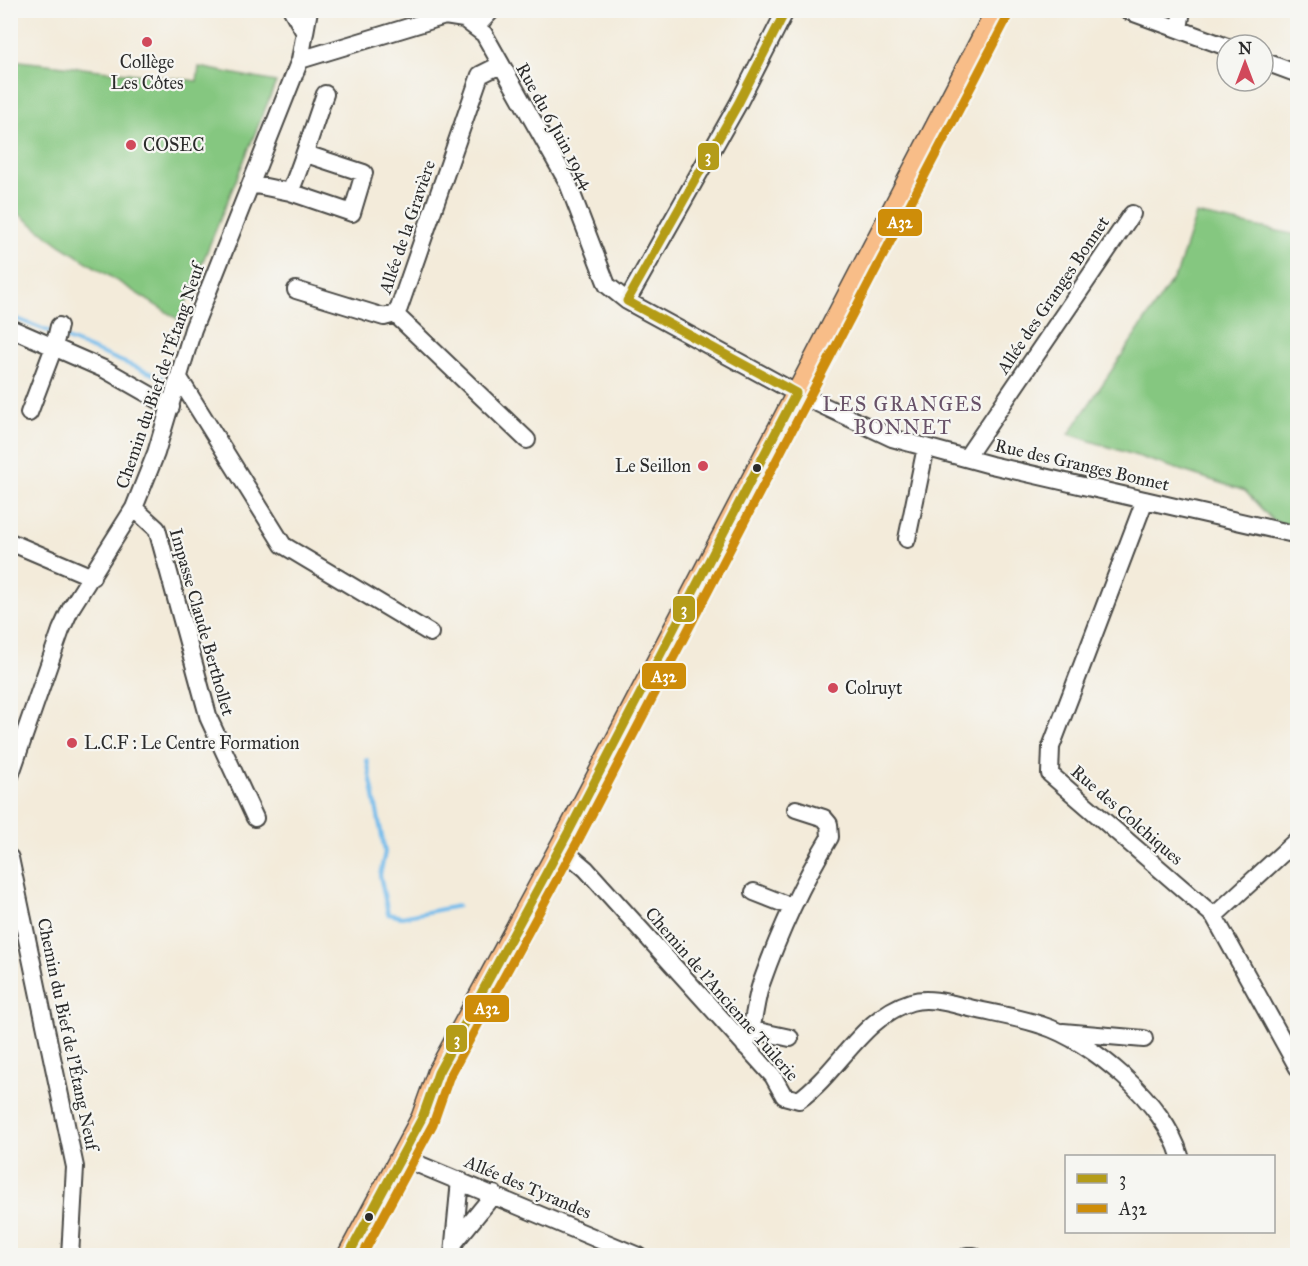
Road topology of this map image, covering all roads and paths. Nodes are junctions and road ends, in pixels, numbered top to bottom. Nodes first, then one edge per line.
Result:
1 (292, 10) edge
2 (309, 10) edge
3 (492, 10) edge
4 (786, 10) edge
5 (997, 10) edge
6 (1126, 10) edge
7 (1182, 10) edge
8 (477, 26) junction
9 (1179, 29) junction
10 (305, 33) junction
11 (1215, 42) edge
12 (300, 60) junction
13 (500, 65) junction
14 (1275, 65) edge
15 (1298, 74) edge
16 (325, 94) dead end
17 (306, 154) junction
18 (251, 184) junction
19 (290, 192) junction
20 (1132, 214) dead end
21 (297, 290) dead end
22 (627, 301) junction
23 (394, 314) junction
24 (59, 326) dead end
25 (10, 328) edge
26 (54, 347) junction
27 (179, 378) junction
28 (796, 393) junction
29 (171, 407) junction
30 (29, 412) dead end
31 (527, 440) dead end
32 (926, 447) junction
33 (966, 458) junction
34 (1145, 500) junction
35 (134, 508) junction
36 (1298, 536) edge
37 (907, 539) dead end
38 (10, 542) edge
39 (92, 577) junction
40 (430, 633) dead end
41 (10, 776) edge
42 (796, 809) dead end
43 (255, 818) dead end
44 (1298, 839) edge
45 (560, 847) junction
46 (10, 858) edge
47 (754, 892) dead end
48 (792, 907) junction
49 (1214, 916) junction
50 (753, 1030) junction
51 (1056, 1032) junction
52 (790, 1038) dead end
53 (1144, 1039) dead end
54 (745, 1046) junction
55 (1298, 1068) edge
56 (1180, 1155) edge
57 (401, 1157) junction
58 (459, 1180) junction
59 (494, 1194) junction
60 (454, 1250) edge
61 (70, 1256) edge
62 (348, 1256) edge
63 (638, 1256) edge
64 (967, 1256) edge
65 (974, 1256) edge

1 - 10 street
2 - 10 street, Chemin du Bief de l'Étang Neuf
3 - 8 street
4 - 22 street
5 - 28 main road
6 - 9 street
7 - 9 street
8 - 12 street
8 - 13 street, Rue du 6 Juin 1944
9 - 11 street
10 - 12 street, Chemin du Bief de l'Étang Neuf
12 - 18 street, Chemin du Bief de l'Étang Neuf
13 - 22 street, Rue du 6 Juin 1944
13 - 23 street, Allée de la Gravière
14 - 15 street
16 - 17 street
17 - 19 street
17 - 19 street
18 - 19 street
18 - 27 street, Chemin du Bief de l'Étang Neuf
20 - 33 street, Allée des Granges Bonnet
21 - 23 street, Allée de la Gravière
22 - 28 street, Rue du 6 Juin 1944
23 - 31 street
24 - 26 street
25 - 26 street
26 - 29 street
26 - 30 street
27 - 29 street, Chemin du Bief de l'Étang Neuf
27 - 40 street
28 - 32 street, Rue des Granges Bonnet
28 - 45 main road
29 - 35 street, Chemin du Bief de l'Étang Neuf
32 - 33 street, Rue des Granges Bonnet
32 - 37 street
33 - 34 street, Rue des Granges Bonnet
34 - 36 street, Rue des Granges Bonnet
34 - 49 street, Rue des Colchiques
35 - 39 street, Chemin du Bief de l'Étang Neuf
35 - 43 street, Impasse Claude Berthollet
38 - 39 street
39 - 41 street, Chemin du Bief de l'Étang Neuf
42 - 48 street
44 - 49 street
45 - 54 street, Chemin de l'Ancienne Tuilerie
45 - 57 main road
46 - 61 street, Chemin du Bief de l'Étang Neuf
47 - 48 street
48 - 50 street
49 - 55 street, Rue des Colchiques
50 - 52 street
50 - 54 street
51 - 53 street
51 - 54 street, Chemin de l'Ancienne Tuilerie
51 - 56 street, Chemin de l'Ancienne Tuilerie
57 - 58 street, Allée des Tyrandes
57 - 62 main road
58 - 59 street, Allée des Tyrandes
58 - 60 street
59 - 60 street
59 - 63 street, Allée des Tyrandes
64 - 65 street

